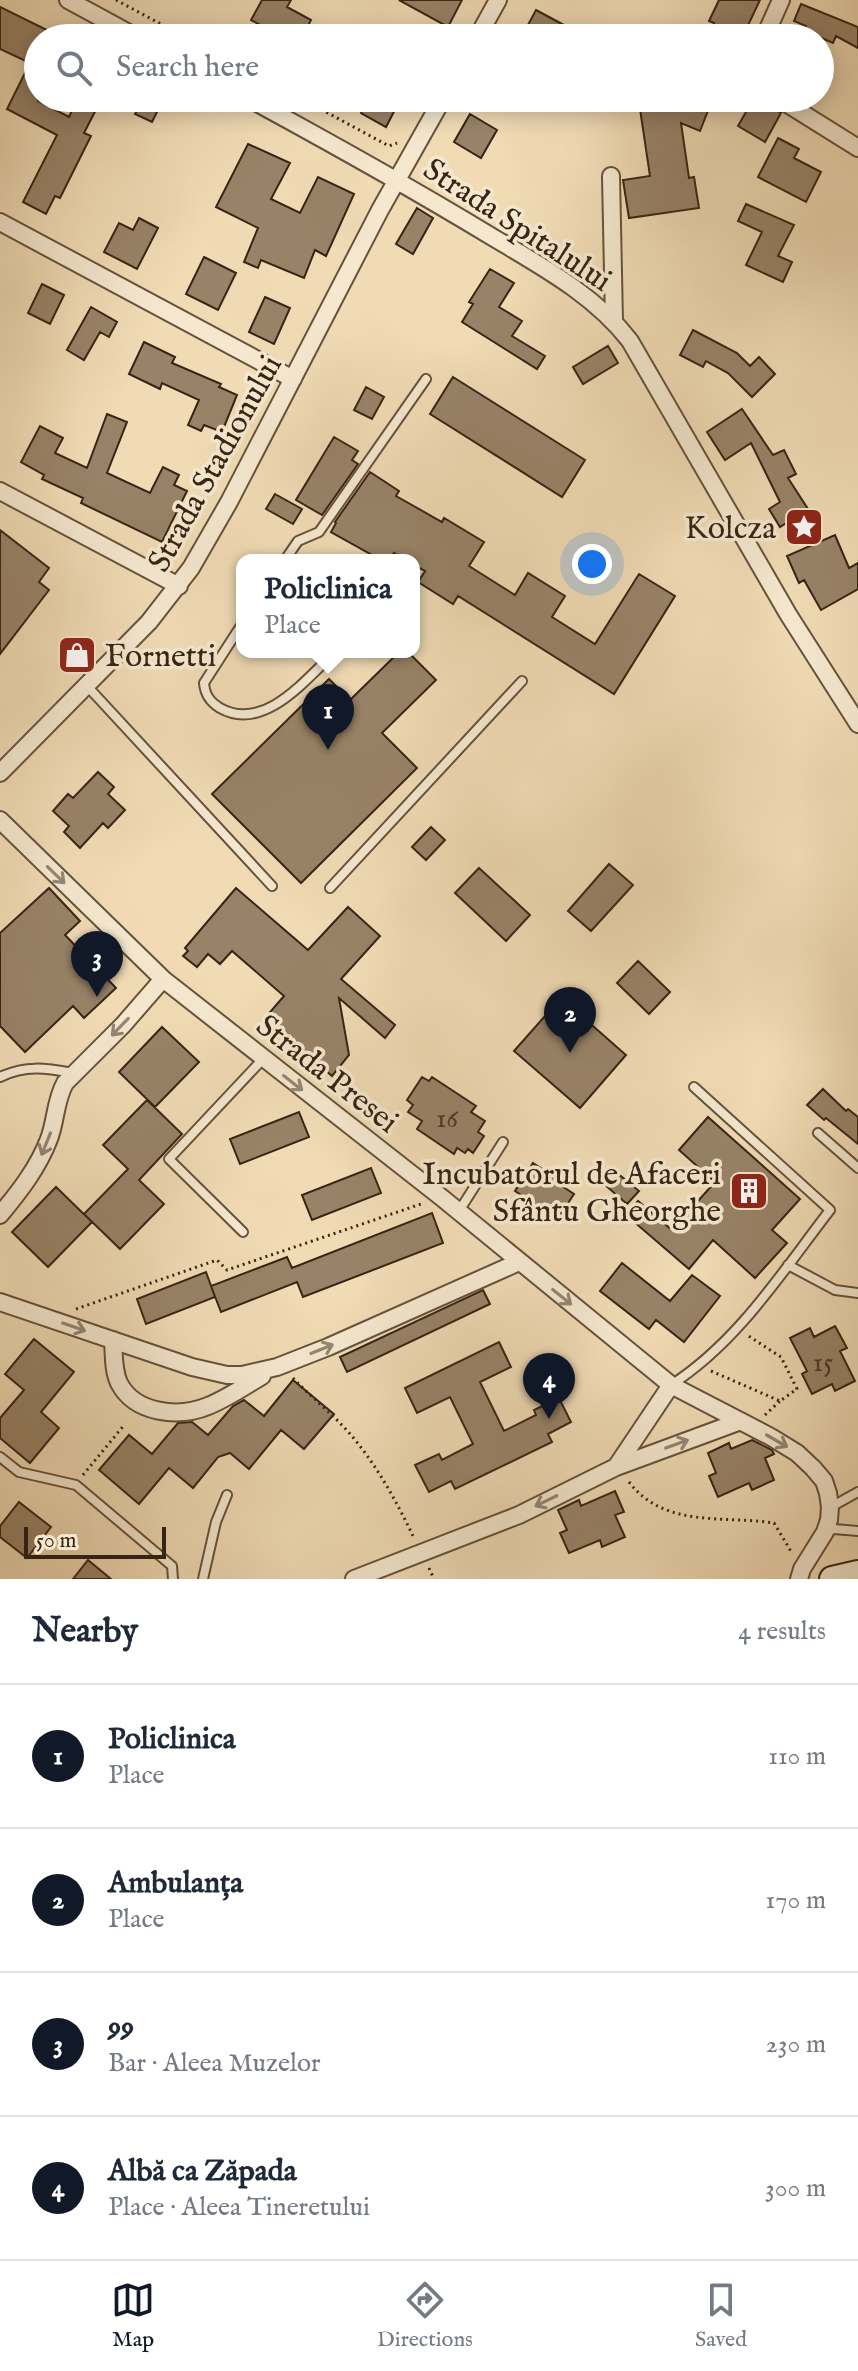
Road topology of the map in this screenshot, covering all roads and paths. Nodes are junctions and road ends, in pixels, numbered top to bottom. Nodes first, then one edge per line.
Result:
1 (68, 0) edge
2 (116, 0) edge
3 (498, 0) edge
4 (781, 0) edge
5 (112, 24) edge
6 (161, 24) edge
7 (485, 24) edge
8 (770, 24) edge
9 (273, 112) edge
10 (326, 112) edge
11 (435, 112) edge
12 (800, 112) edge
13 (403, 133) dead end
14 (858, 148) edge
15 (611, 176) dead end
16 (397, 180) junction
17 (0, 222) edge
18 (614, 321) junction
19 (293, 379) junction
20 (426, 379) dead end
21 (0, 491) edge
22 (289, 554) edge
23 (179, 586) junction
24 (236, 633) edge
25 (328, 658) edge
26 (522, 681) dead end
27 (88, 687) junction
28 (858, 724) edge
29 (0, 773) edge
30 (0, 820) edge
31 (272, 886) dead end
32 (330, 888) dead end
33 (163, 979) junction
34 (263, 1059) junction
35 (73, 1073) junction
36 (0, 1077) edge
37 (694, 1087) dead end
38 (818, 1133) dead end
39 (503, 1142) dead end
40 (858, 1168) edge
41 (441, 1197) junction
42 (458, 1212) junction
43 (0, 1215) edge
44 (243, 1232) dead end
45 (519, 1262) junction
46 (788, 1265) junction
47 (858, 1293) edge
48 (0, 1302) edge
49 (50, 1319) junction
50 (737, 1328) junction
51 (113, 1340) junction
52 (700, 1366) junction
53 (277, 1367) junction
54 (671, 1385) junction
55 (738, 1422) junction
56 (125, 1424) dead end
57 (0, 1457) edge
58 (616, 1467) junction
59 (76, 1485) junction
60 (858, 1492) edge
61 (227, 1495) dead end
62 (830, 1507) junction
63 (858, 1531) edge
64 (825, 1532) junction
65 (422, 1552) junction
66 (858, 1573) edge
67 (800, 1574) edge
68 (173, 1579) edge
69 (203, 1579) edge
70 (354, 1579) edge
71 (434, 1579) edge
72 (832, 1579) edge

1 - 5 street
2 - 6 path
3 - 7 street
4 - 8 street
9 - 16 street, Strada Spitalului
10 - 13 path
11 - 16 street, Strada Stadionului
12 - 14 street
15 - 18 street
16 - 18 street, Strada Spitalului
16 - 19 street, Strada Stadionului
17 - 19 street
18 - 28 street, Strada Spitalului
19 - 23 street, Strada Stadionului
20 - 22 lane
21 - 23 street
23 - 27 street, Strada Stadionului
24 - 25 lane
26 - 32 lane
27 - 29 street, Strada Stadionului
27 - 31 lane
30 -> 33 street, Strada Presei
33 - 34 street, Strada Presei
33 -> 35 street
34 -> 41 street, Strada Presei
34 - 44 lane
35 - 36 lane
35 -> 43 street
37 - 46 lane
38 - 40 lane
39 - 42 lane
41 - 42 street, Strada Presei
41 - 49 path
42 - 45 street, Strada Presei
53 -> 45 street
45 -> 54 street, Strada Presei
46 - 47 lane
46 - 50 lane
48 - 49 street
49 -> 51 street
50 - 52 lane
50 - 52 path
51 - 53 street
51 - 53 street
52 - 54 lane
53 - 65 path
54 - 55 street, Strada Presei
54 - 58 street
58 -> 55 street
55 -> 62 street, Strada Presei
56 - 59 path
57 - 59 lane
58 -> 65 street
58 - 67 path
59 - 68 lane
60 - 62 lane
61 - 69 lane
62 - 64 street
63 - 64 lane
64 - 67 street
65 - 70 street
65 - 71 path
66 - 72 street

